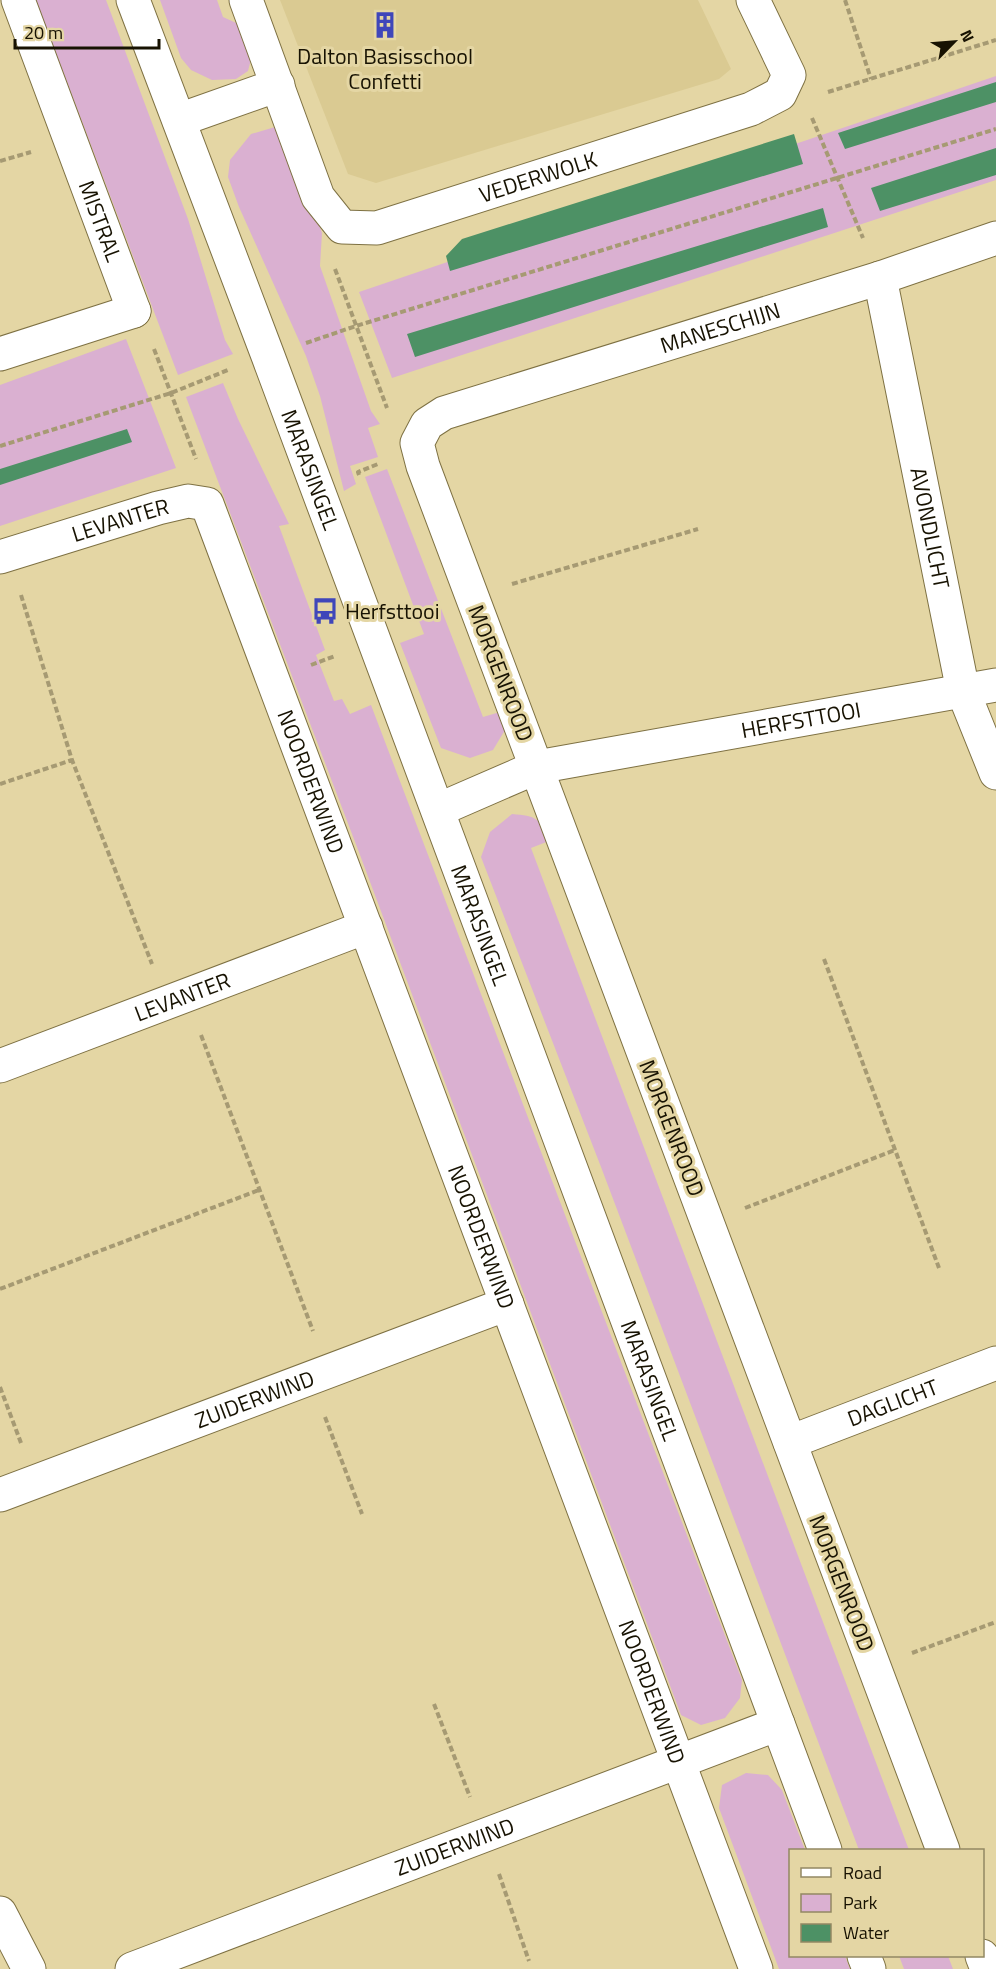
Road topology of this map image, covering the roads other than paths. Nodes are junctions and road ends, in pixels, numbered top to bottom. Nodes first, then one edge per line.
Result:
1 (18, 0) edge
2 (133, 0) edge
3 (246, 0) edge
4 (753, 0) edge
5 (278, 85) junction
6 (179, 120) junction
7 (996, 238) edge
8 (880, 278) junction
9 (0, 354) edge
10 (433, 423) joint
11 (207, 504) joint
12 (4, 556) edge
13 (996, 685) edge
14 (963, 691) junction
15 (537, 767) junction
16 (996, 773) edge
17 (438, 810) junction
18 (366, 927) junction
19 (0, 1066) edge
20 (507, 1304) junction
21 (996, 1363) edge
22 (790, 1442) junction
23 (0, 1496) edge
24 (778, 1724) junction
25 (680, 1761) junction
26 (824, 1849) edge
27 (942, 1849) edge
28 (0, 1913) edge
29 (28, 1969) edge
30 (132, 1969) edge
31 (756, 1969) edge

1 - 9 street, MISTRAL
2 - 6 street, MARASINGEL
3 - 5 street
4 - 5 street, VEDERWOLK
5 - 6 street
6 - 17 street, MARASINGEL
7 - 8 street, MANESCHIJN
8 - 10 street, MANESCHIJN
8 - 14 street, AVONDLICHT
10 - 15 street, MORGENROOD
11 - 12 street, LEVANTER
11 - 18 street, NOORDERWIND
13 - 14 street, HERFSTTOOI
14 - 15 street, HERFSTTOOI
14 - 16 street, AVONDLICHT
15 - 17 street, HERFSTTOOI
15 - 22 street, MORGENROOD
17 - 24 street, MARASINGEL
18 - 19 street, LEVANTER
18 - 20 street, NOORDERWIND
20 - 23 street, ZUIDERWIND
20 - 25 street, NOORDERWIND
21 - 22 street, DAGLICHT
22 - 27 street, MORGENROOD
24 - 25 street, ZUIDERWIND
24 - 26 street, MARASINGEL
25 - 30 street, ZUIDERWIND
25 - 31 street, NOORDERWIND
28 - 29 street

